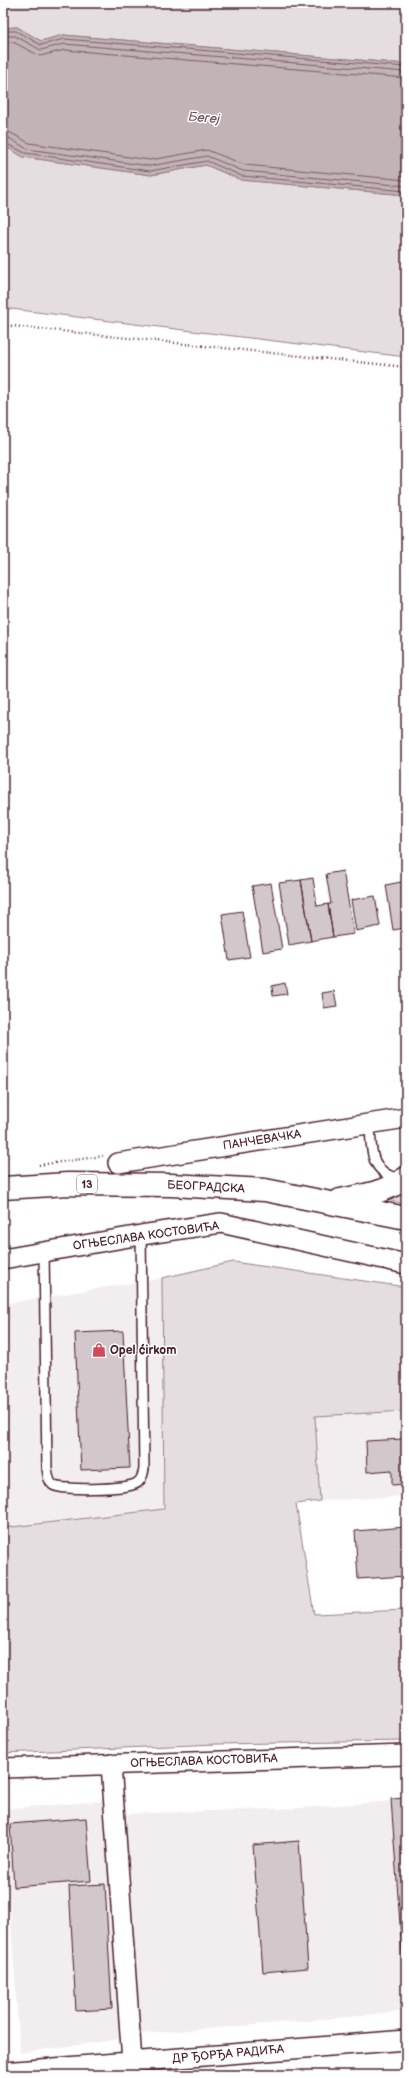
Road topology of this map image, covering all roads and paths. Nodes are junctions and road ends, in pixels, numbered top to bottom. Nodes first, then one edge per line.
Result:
1 (3, 326) edge
2 (406, 367) edge
3 (406, 1118) edge
4 (370, 1123) junction
5 (118, 1163) dead end
6 (405, 1179) edge
7 (3, 1188) edge
8 (329, 1202) junction
9 (406, 1218) edge
10 (141, 1235) junction
11 (44, 1251) junction
12 (3, 1259) edge
13 (406, 1264) edge
14 (406, 1754) edge
15 (111, 1764) junction
16 (3, 1768) edge
17 (406, 2040) edge
18 (132, 2062) junction
19 (3, 2072) edge

1 - 2 path
3 - 4 street, ПАНЧЕВАЧКА
4 - 5 street, ПАНЧЕВАЧКА
4 - 6 lane
6 - 8 main road
7 - 8 main road, БЕОГРАДСКА / 13
8 - 9 main road, БЕОГРАДСКА / 13
10 - 11 street, ОГЊЕСЛАВА КОСТОВИЋА
10 - 11 lane
10 - 13 street, ОГЊЕСЛАВА КОСТОВИЋА
11 - 12 street, ОГЊЕСЛАВА КОСТОВИЋА
14 - 15 street, ОГЊЕСЛАВА КОСТОВИЋА
15 - 16 street, ОГЊЕСЛАВА КОСТОВИЋА
15 - 18 street
17 - 18 street, ДР ЂОРЂА РАДИЋА
18 - 19 street, ДР ЂОРЂА РАДИЋА

